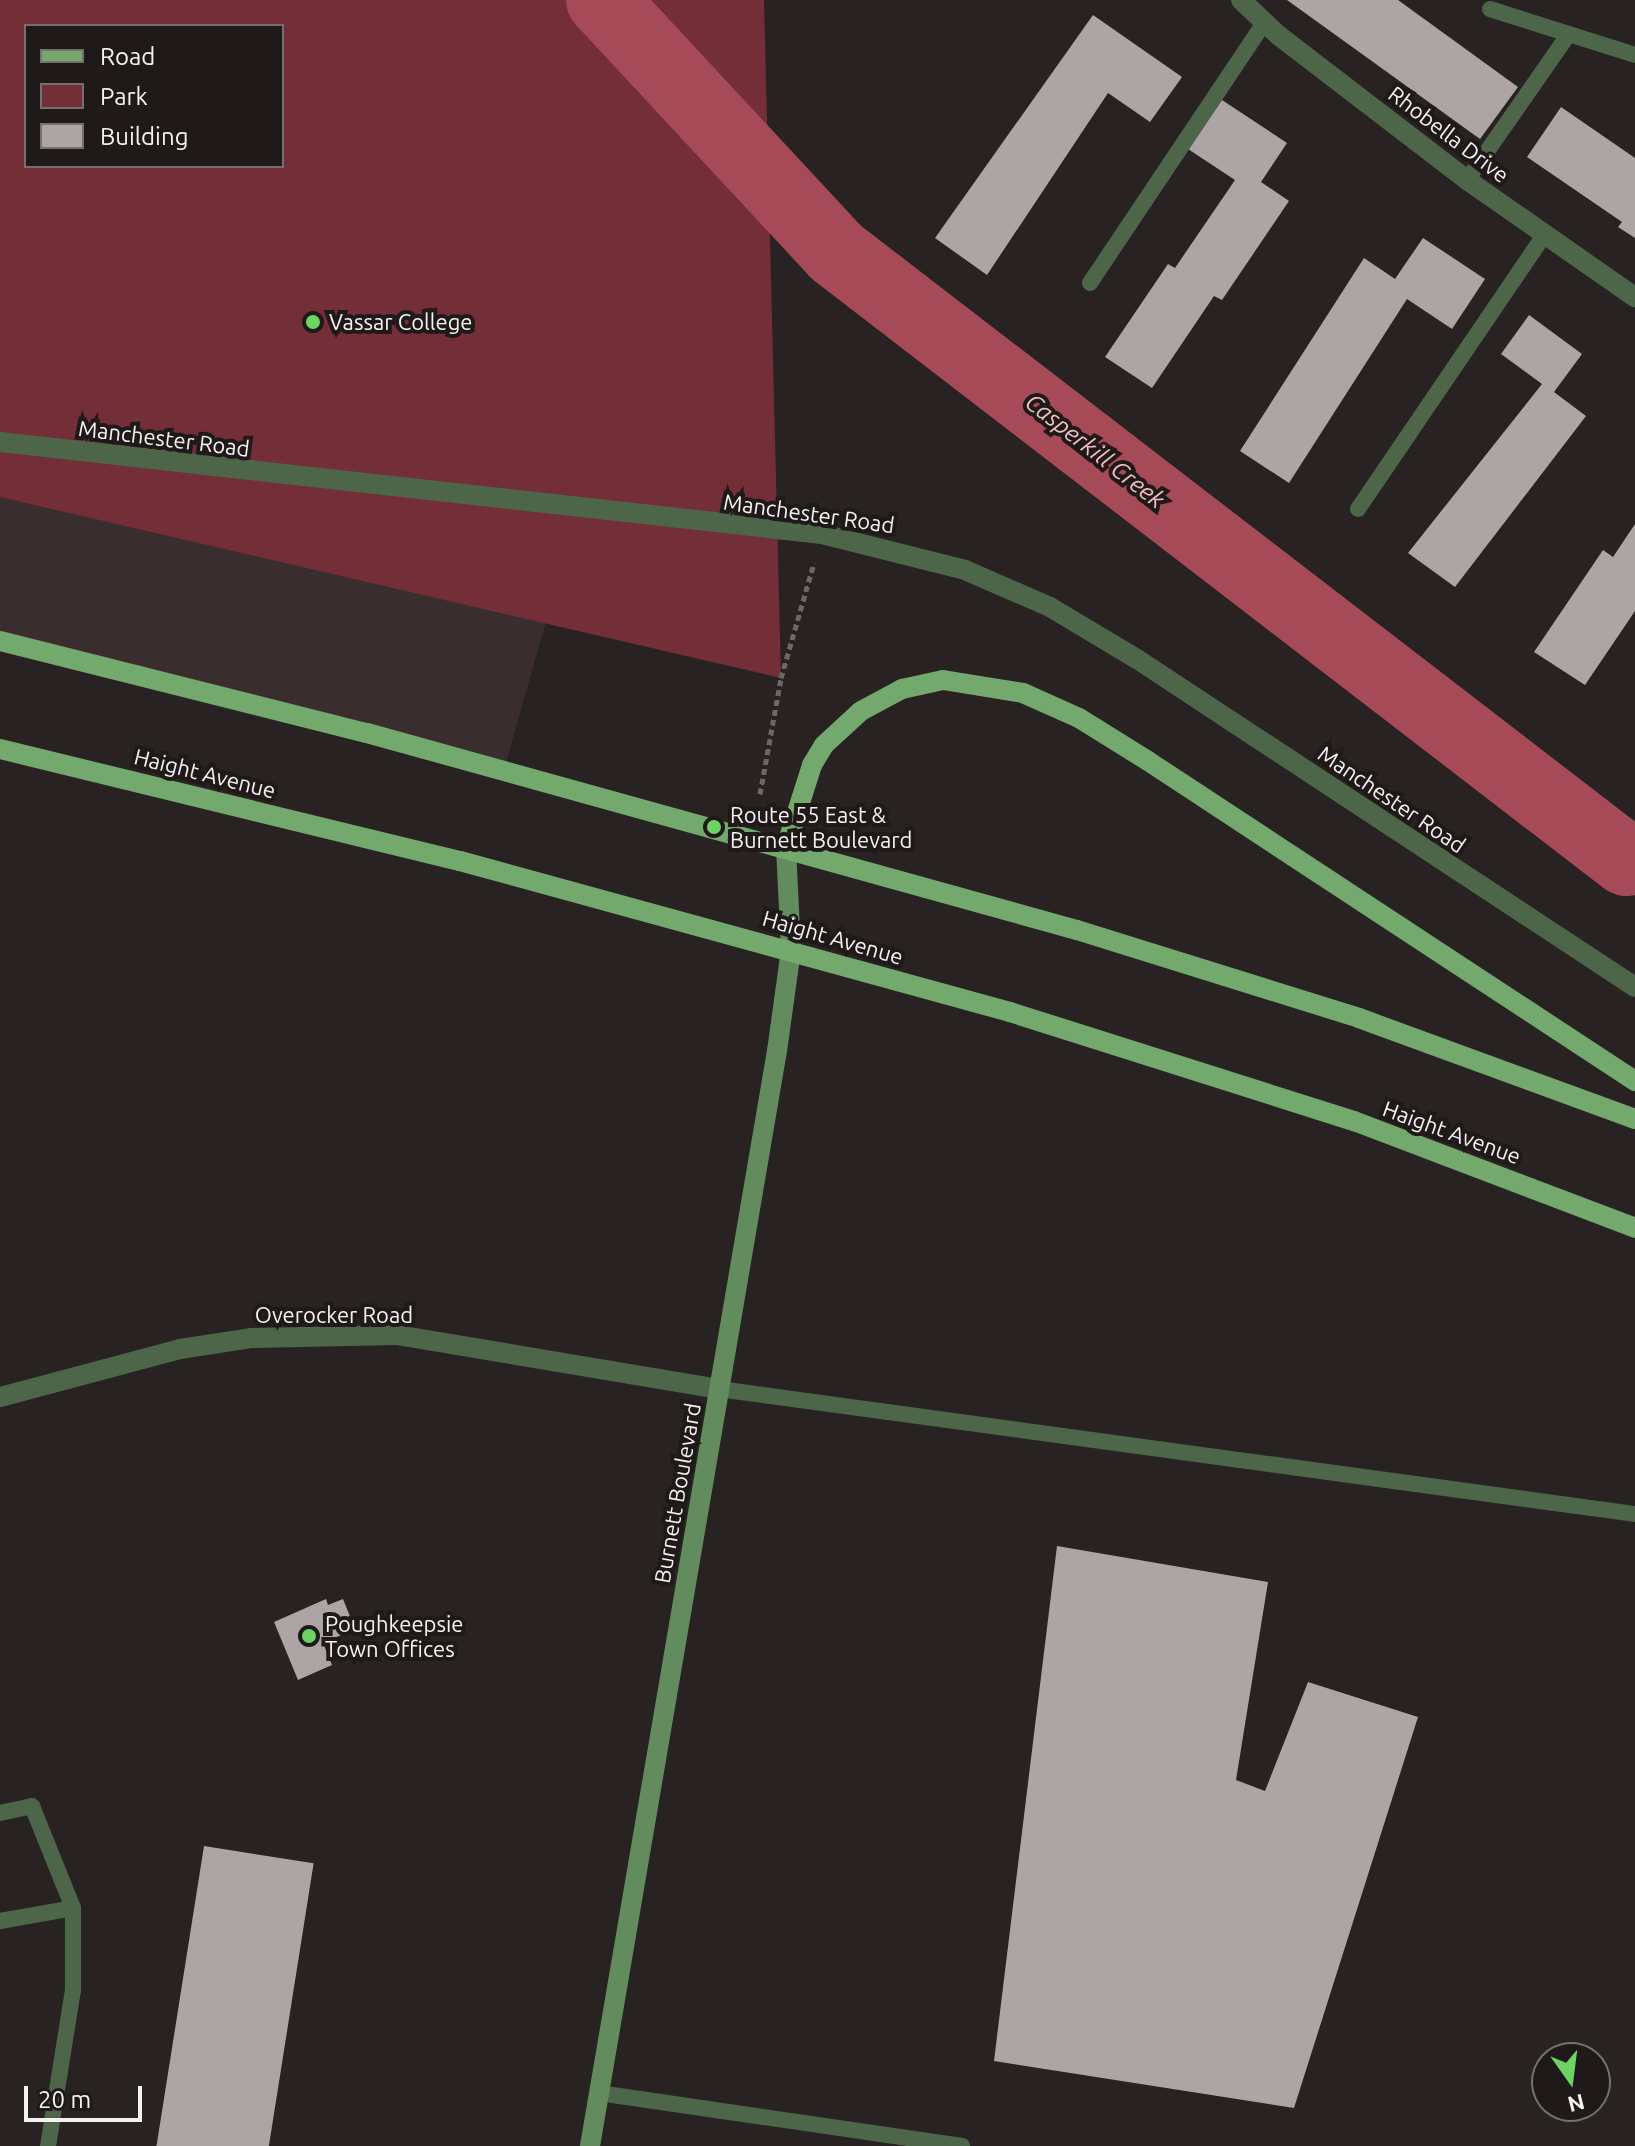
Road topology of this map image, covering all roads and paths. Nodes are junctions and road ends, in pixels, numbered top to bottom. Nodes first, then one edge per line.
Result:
1 (1241, 0) edge
2 (1490, 9) dead end
3 (1265, 22) junction
4 (1569, 34) junction
5 (1635, 55) edge
6 (1467, 180) junction
7 (1545, 234) junction
8 (1090, 283) dead end
9 (1635, 297) edge
10 (0, 442) edge
11 (1358, 509) dead end
12 (814, 562) dead end
13 (0, 641) edge
14 (0, 749) edge
15 (760, 794) dead end
16 (786, 847) junction
17 (791, 950) junction
18 (1635, 987) edge
19 (1635, 1081) edge
20 (1635, 1119) edge
21 (1635, 1228) edge
22 (719, 1389) junction
23 (0, 1397) edge
24 (1635, 1514) edge
25 (0, 1813) edge
26 (73, 1908) junction
27 (0, 1921) edge
28 (599, 2093) junction
29 (48, 2146) edge
30 (590, 2146) edge
31 (962, 2146) edge

1 - 3 street, Rhobella Drive
2 - 4 lane
3 - 6 street, Rhobella Drive
3 - 8 lane
4 - 5 lane
4 - 6 lane
6 - 7 street, Rhobella Drive
7 - 9 street, Rhobella Drive
7 - 11 lane
10 - 18 street, Manchester Road
12 - 15 path
13 - 16 main road
14 - 17 main road, Haight Avenue
16 - 17 street, Burnett Boulevard
16 - 19 main road
16 - 20 main road
17 - 21 main road, Haight Avenue
17 - 22 street, Burnett Boulevard
22 - 23 street, Overocker Road
22 - 24 lane
22 - 28 street, Burnett Boulevard
25 - 26 lane
26 - 27 lane
26 - 29 lane
28 - 30 street, Burnett Boulevard
28 - 31 lane

